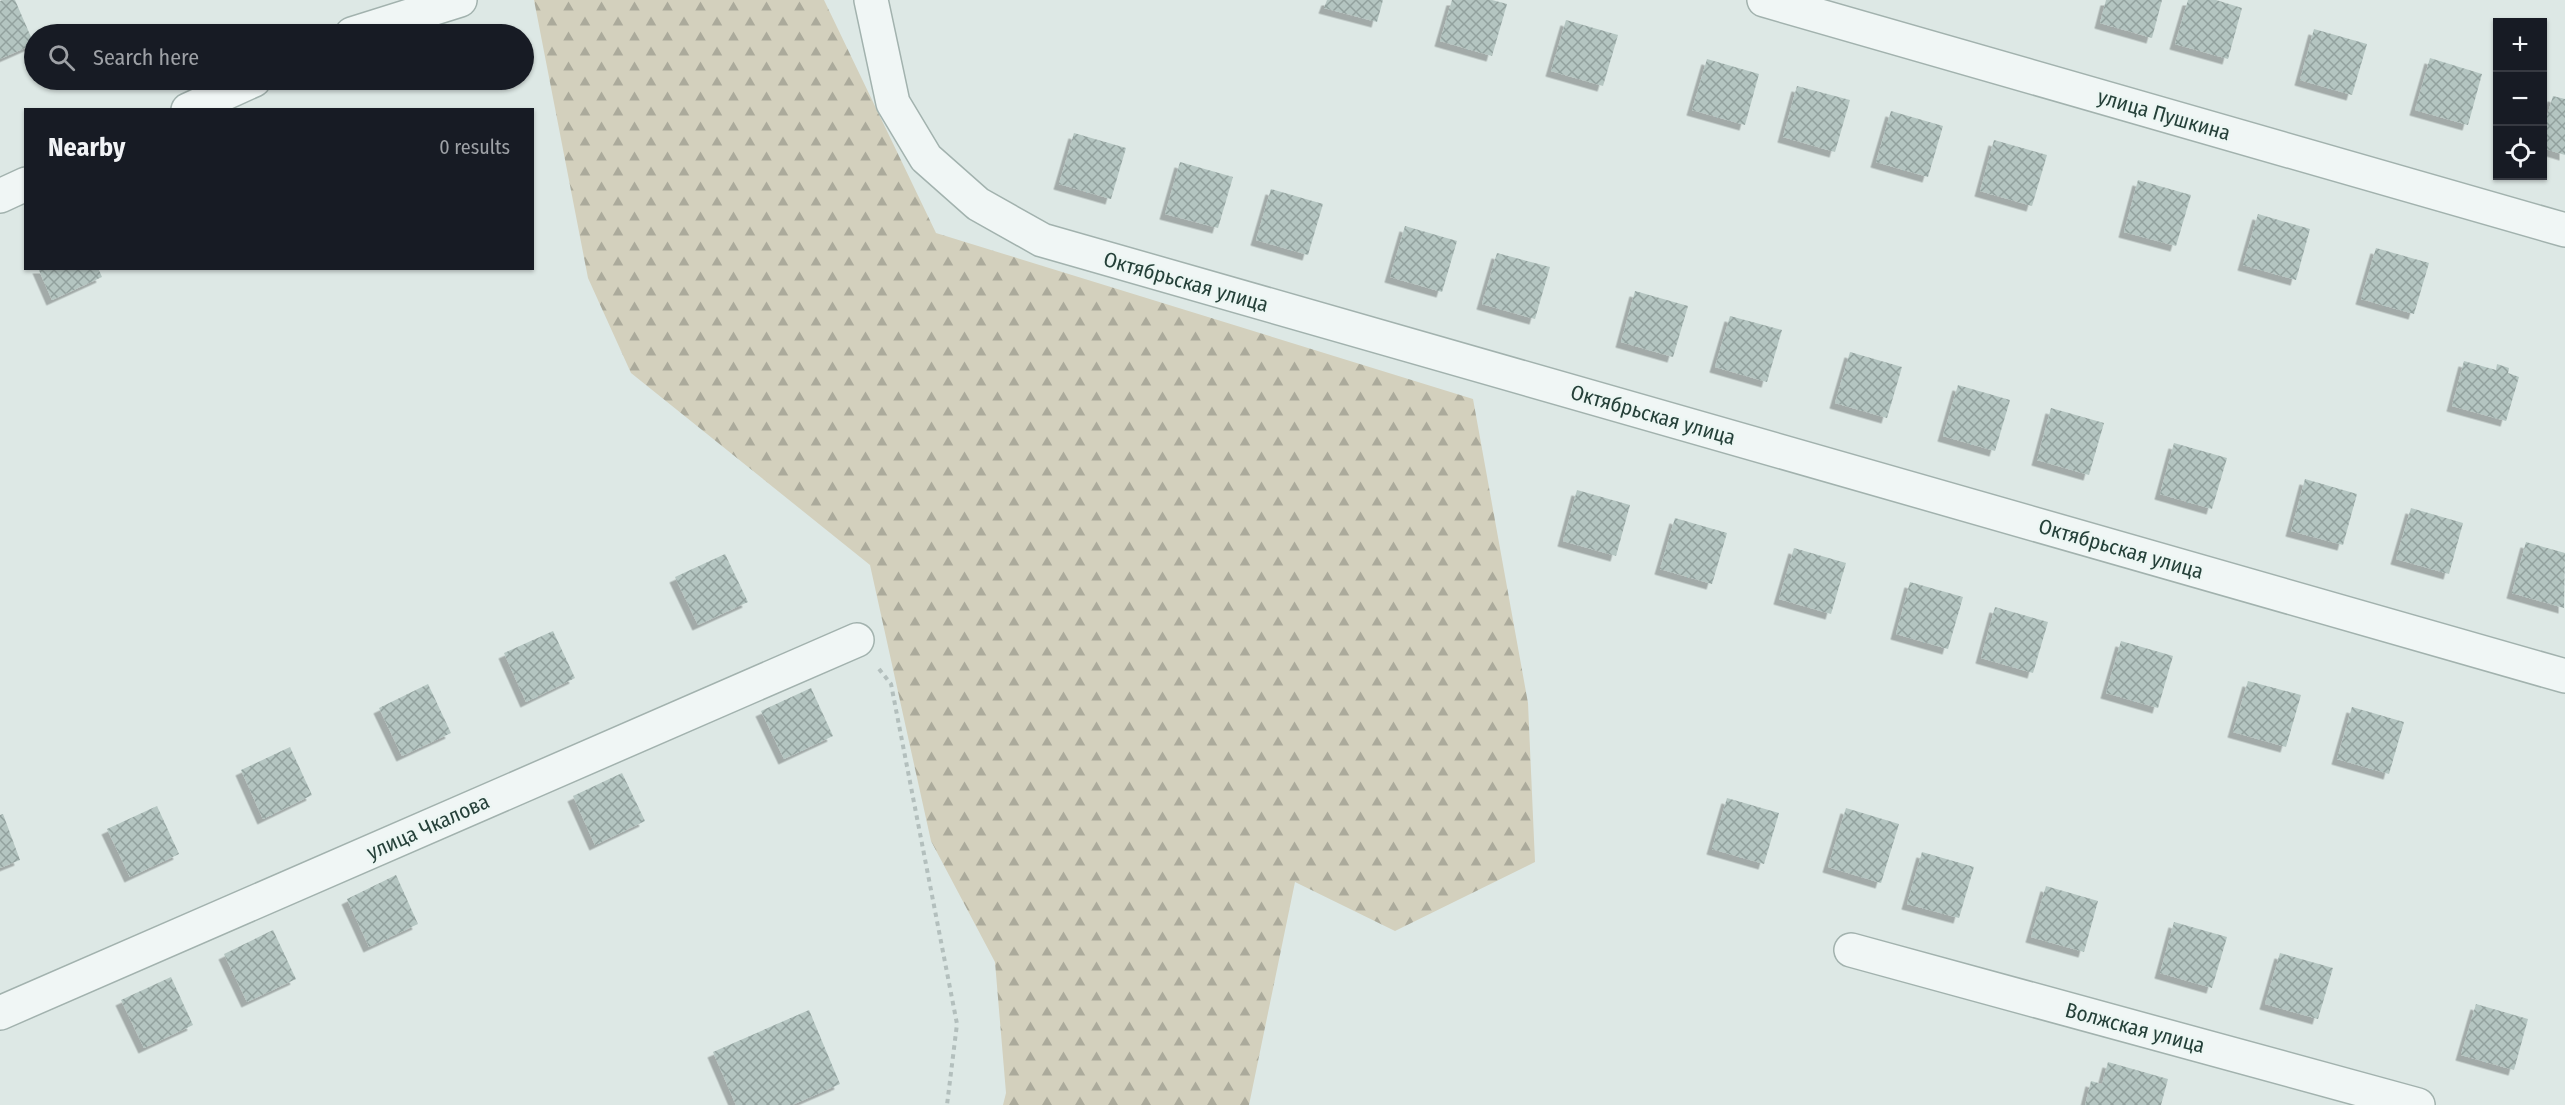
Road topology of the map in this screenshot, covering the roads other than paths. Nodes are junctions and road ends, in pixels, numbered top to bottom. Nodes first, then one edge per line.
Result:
1 (460, 0) edge
2 (871, 0) edge
3 (1764, 0) edge
4 (384, 24) edge
5 (232, 90) edge
6 (192, 108) edge
7 (24, 185) edge
8 (0, 196) edge
9 (2565, 230) edge
10 (857, 640) road end
11 (2565, 676) edge
12 (1851, 950) dead end
13 (0, 1013) edge
14 (2418, 1105) edge

1 - 4 street
2 - 11 street, Октябрьская улица
3 - 9 street, улица Пушкина
5 - 6 street
7 - 8 street
10 - 13 street, улица Чкалова
12 - 14 street, Волжская улица

